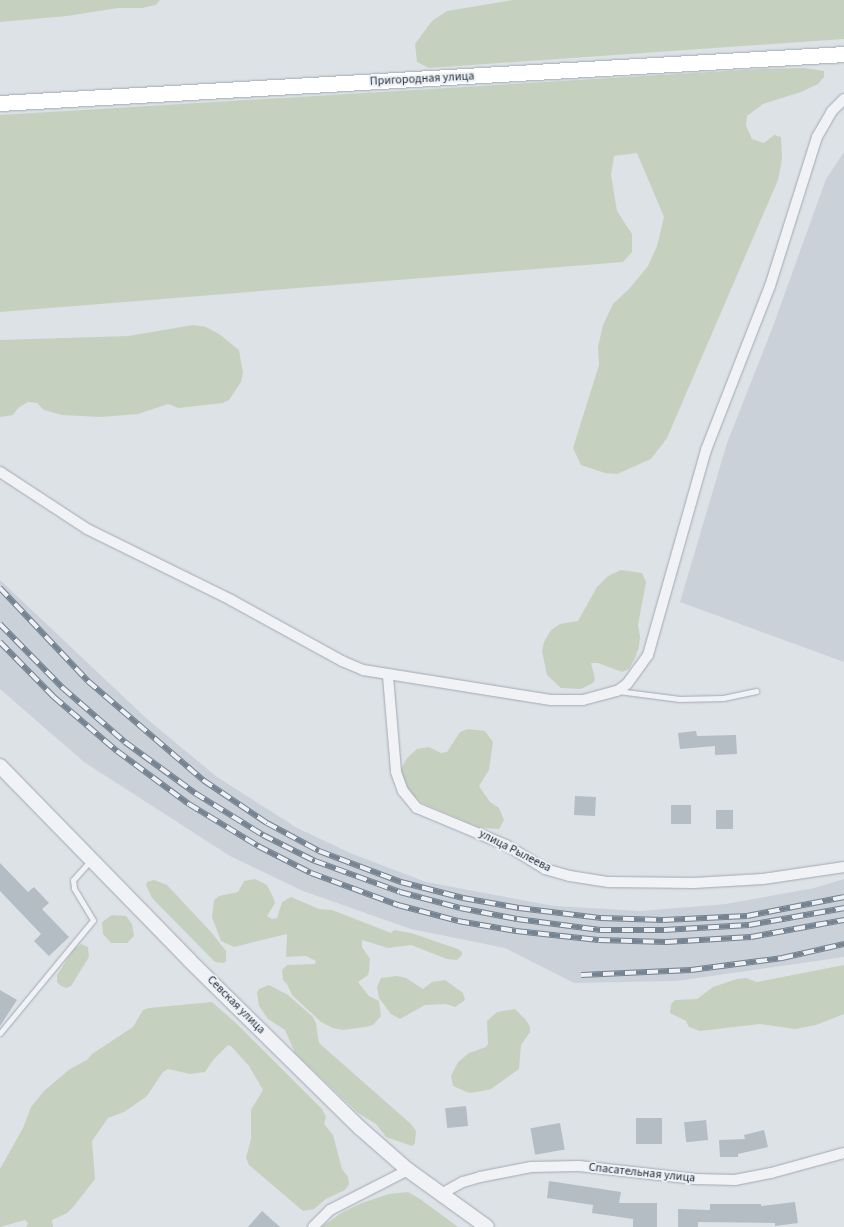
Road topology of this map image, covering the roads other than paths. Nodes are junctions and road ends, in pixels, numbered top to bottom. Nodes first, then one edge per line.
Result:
1 (844, 54) edge
2 (844, 99) edge
3 (0, 103) edge
4 (0, 472) edge
5 (388, 676) junction
6 (617, 691) junction
7 (756, 691) dead end
8 (0, 766) edge
9 (91, 860) junction
10 (844, 866) edge
11 (0, 1032) edge
12 (844, 1153) edge
13 (408, 1170) junction
14 (441, 1194) junction
15 (313, 1227) edge
16 (487, 1227) edge

1 - 3 main road, Пригородная улица
2 - 6 street
4 - 5 street
5 - 6 street
5 - 10 street, улица Рылеева
6 - 7 lane
8 - 9 street, Севская улица
9 - 11 lane
9 - 13 street, Севская улица
12 - 14 street, Спасательная улица
13 - 14 street, Севская улица
13 - 15 street
14 - 16 street, Севская улица

